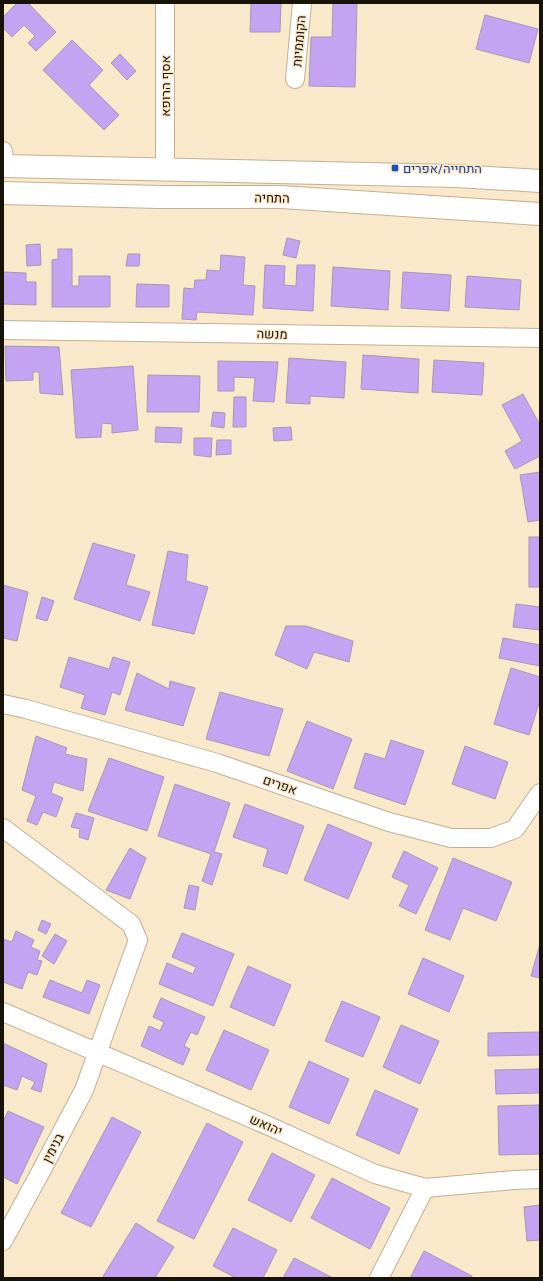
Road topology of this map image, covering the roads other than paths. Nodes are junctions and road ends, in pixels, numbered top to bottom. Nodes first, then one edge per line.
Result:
1 (165, 3) edge
2 (302, 3) edge
3 (295, 78) dead end
4 (4, 161) edge
5 (165, 169) junction
6 (540, 181) edge
7 (3, 193) edge
8 (540, 214) edge
9 (3, 330) edge
10 (540, 338) edge
11 (3, 704) edge
12 (540, 793) edge
13 (3, 828) edge
14 (3, 1012) edge
15 (97, 1052) junction
16 (540, 1179) edge
17 (425, 1188) junction
18 (3, 1241) edge
19 (379, 1278) edge

1 - 5 street, אסף הרופא
2 - 3 street, הקוממיות
4 - 5 street, התחיה
5 - 6 street, התחיה
7 - 8 street, התחיה
9 - 10 street, מנשה
11 - 12 street, אפרים
13 - 15 street, בנימין
14 - 15 street, יהואש
15 - 17 street, יהואש
15 - 18 street, בנימין
16 - 17 street, יהואש
17 - 19 street

